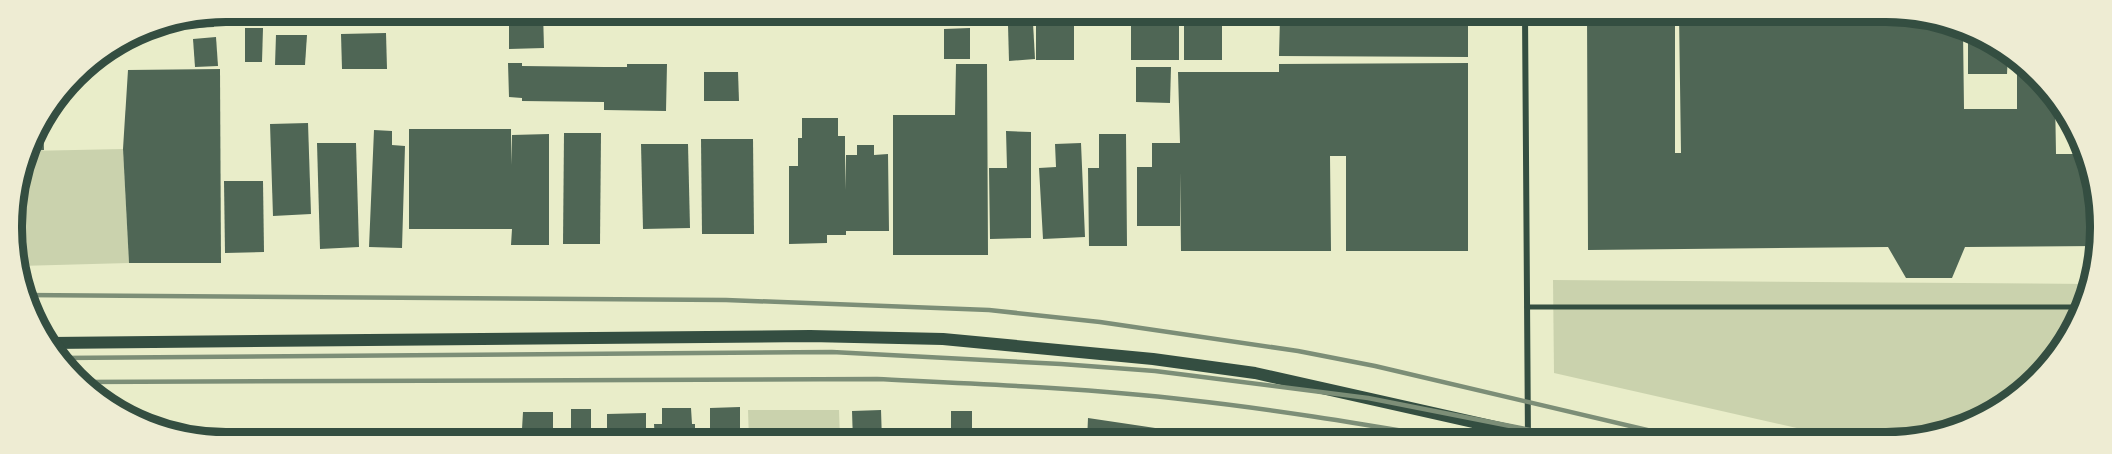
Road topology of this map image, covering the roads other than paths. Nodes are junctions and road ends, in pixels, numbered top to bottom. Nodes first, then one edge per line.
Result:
1 (1525, 22) edge
2 (1527, 307) junction
3 (2073, 307) edge
4 (59, 343) edge
5 (1500, 431) edge
6 (1528, 431) edge

1 - 2 street
2 - 3 street
2 - 6 street
4 - 5 main road

